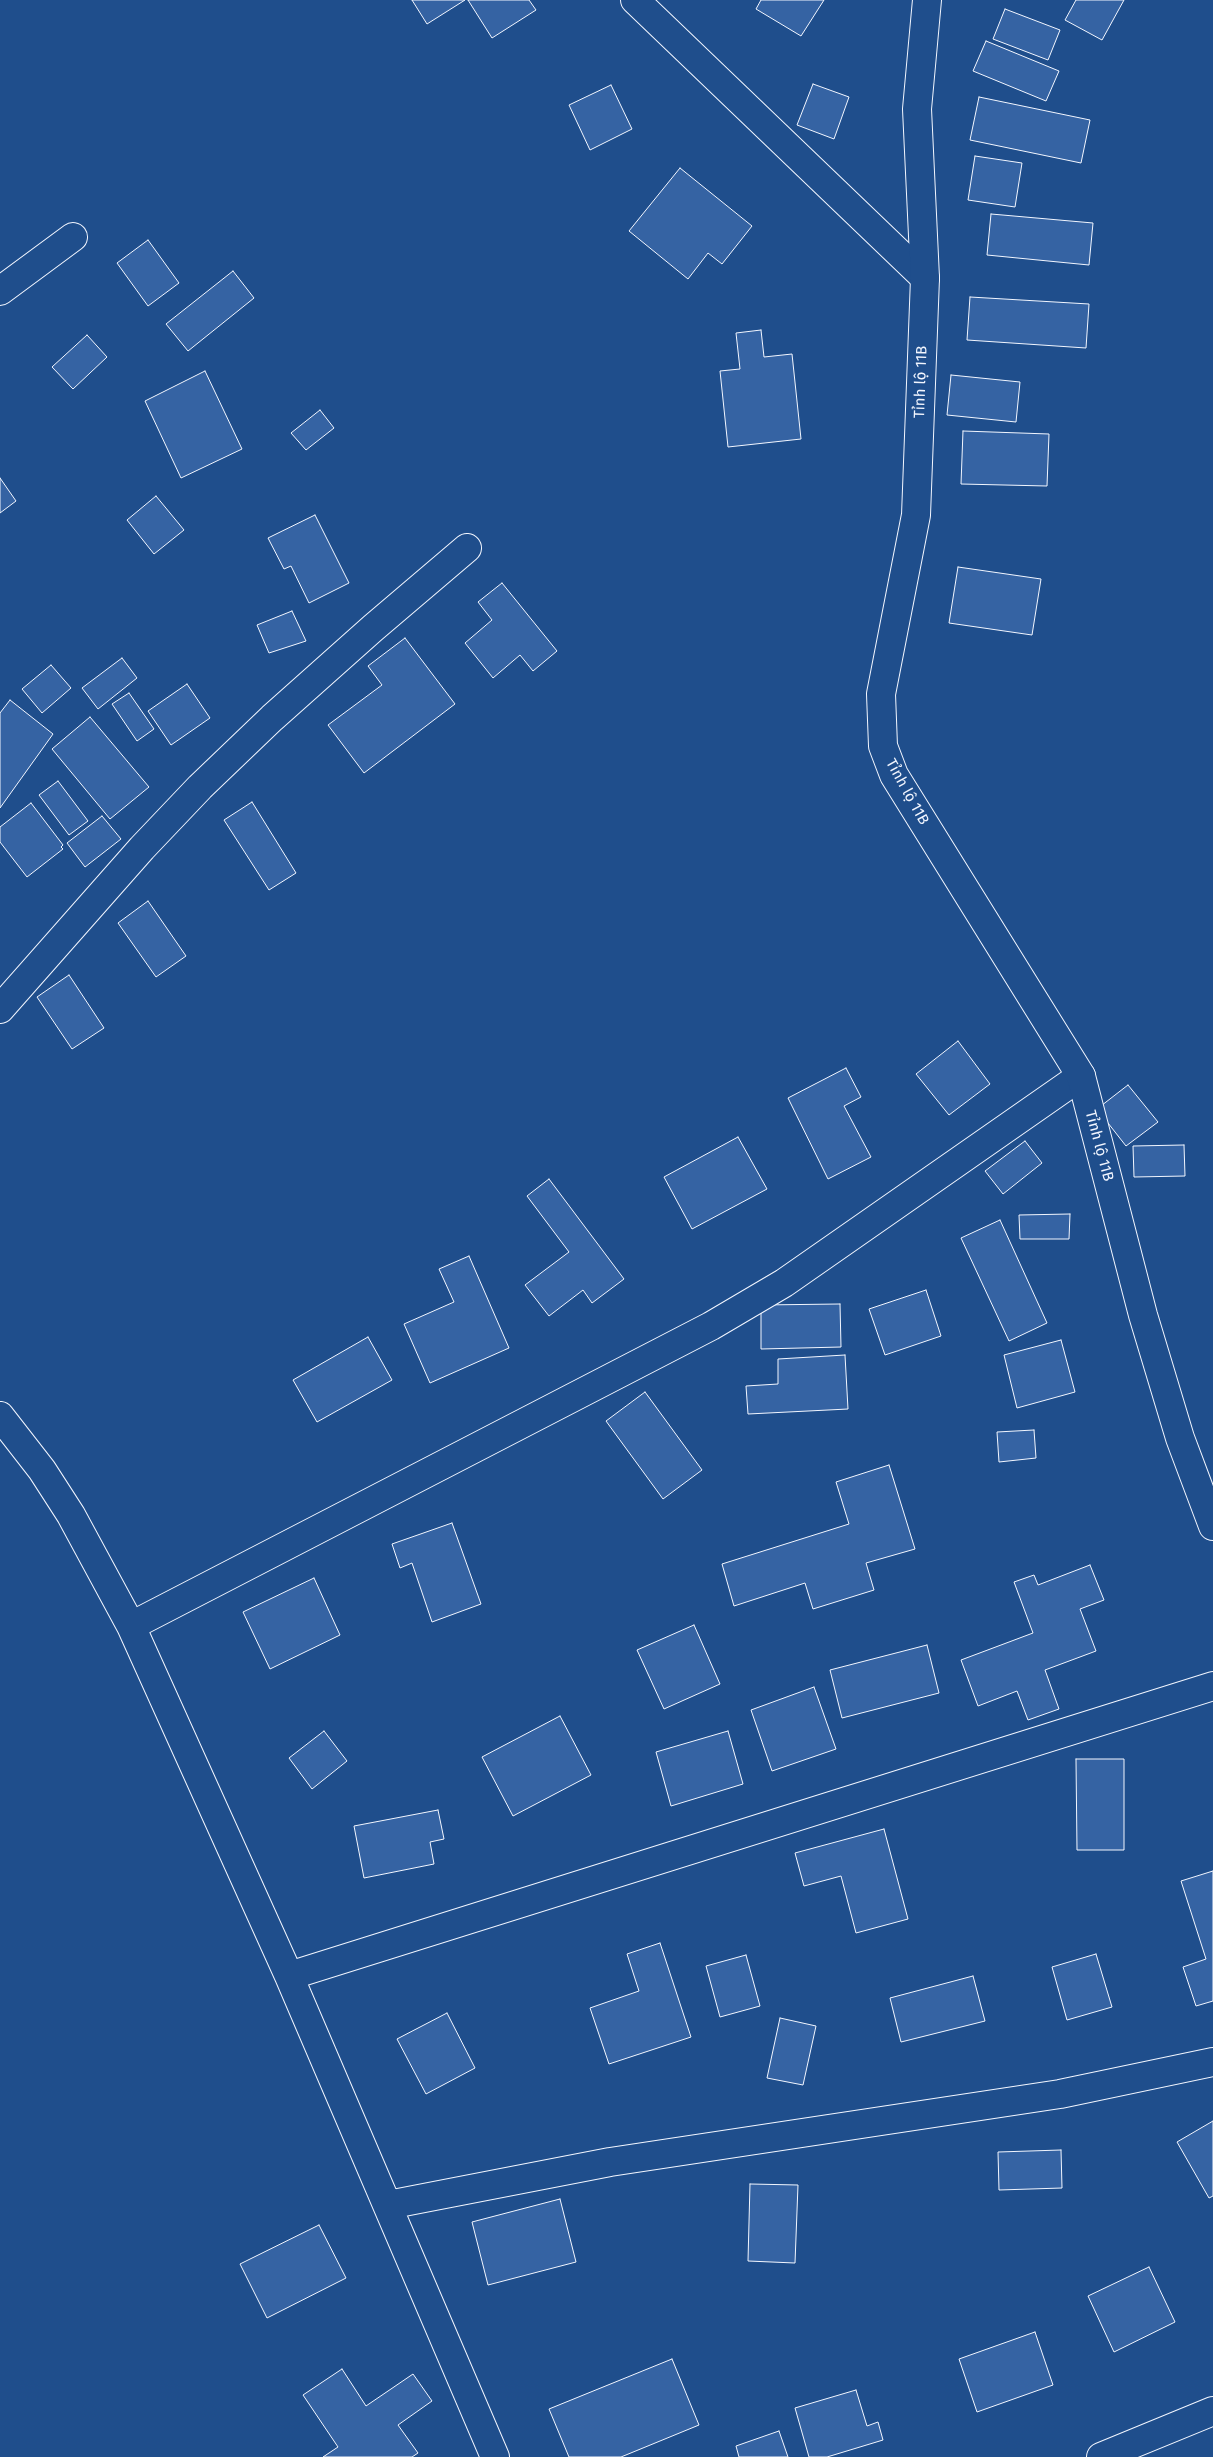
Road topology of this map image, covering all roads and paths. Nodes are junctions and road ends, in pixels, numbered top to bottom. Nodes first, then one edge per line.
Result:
1 (635, 0) edge
2 (927, 0) edge
3 (73, 237) dead end
4 (924, 278) junction
5 (0, 291) edge
6 (467, 548) dead end
7 (0, 1009) edge
8 (1081, 1076) junction
9 (0, 1416) edge
10 (1213, 1526) edge
11 (131, 1626) junction
12 (1213, 1686) edge
13 (289, 1976) junction
14 (1213, 2062) edge
15 (388, 2205) junction
16 (1213, 2411) edge
17 (495, 2457) edge
18 (1101, 2457) edge

1 - 4 street
2 - 4 street, Tỉnh lộ 11B
3 - 5 street
4 - 8 street, Tỉnh lộ 11B
6 - 7 street
8 - 10 street, Tỉnh lộ 11B
8 - 11 street
9 - 11 street
11 - 13 street
12 - 13 street
13 - 15 street
14 - 15 street
15 - 17 street
16 - 18 street

